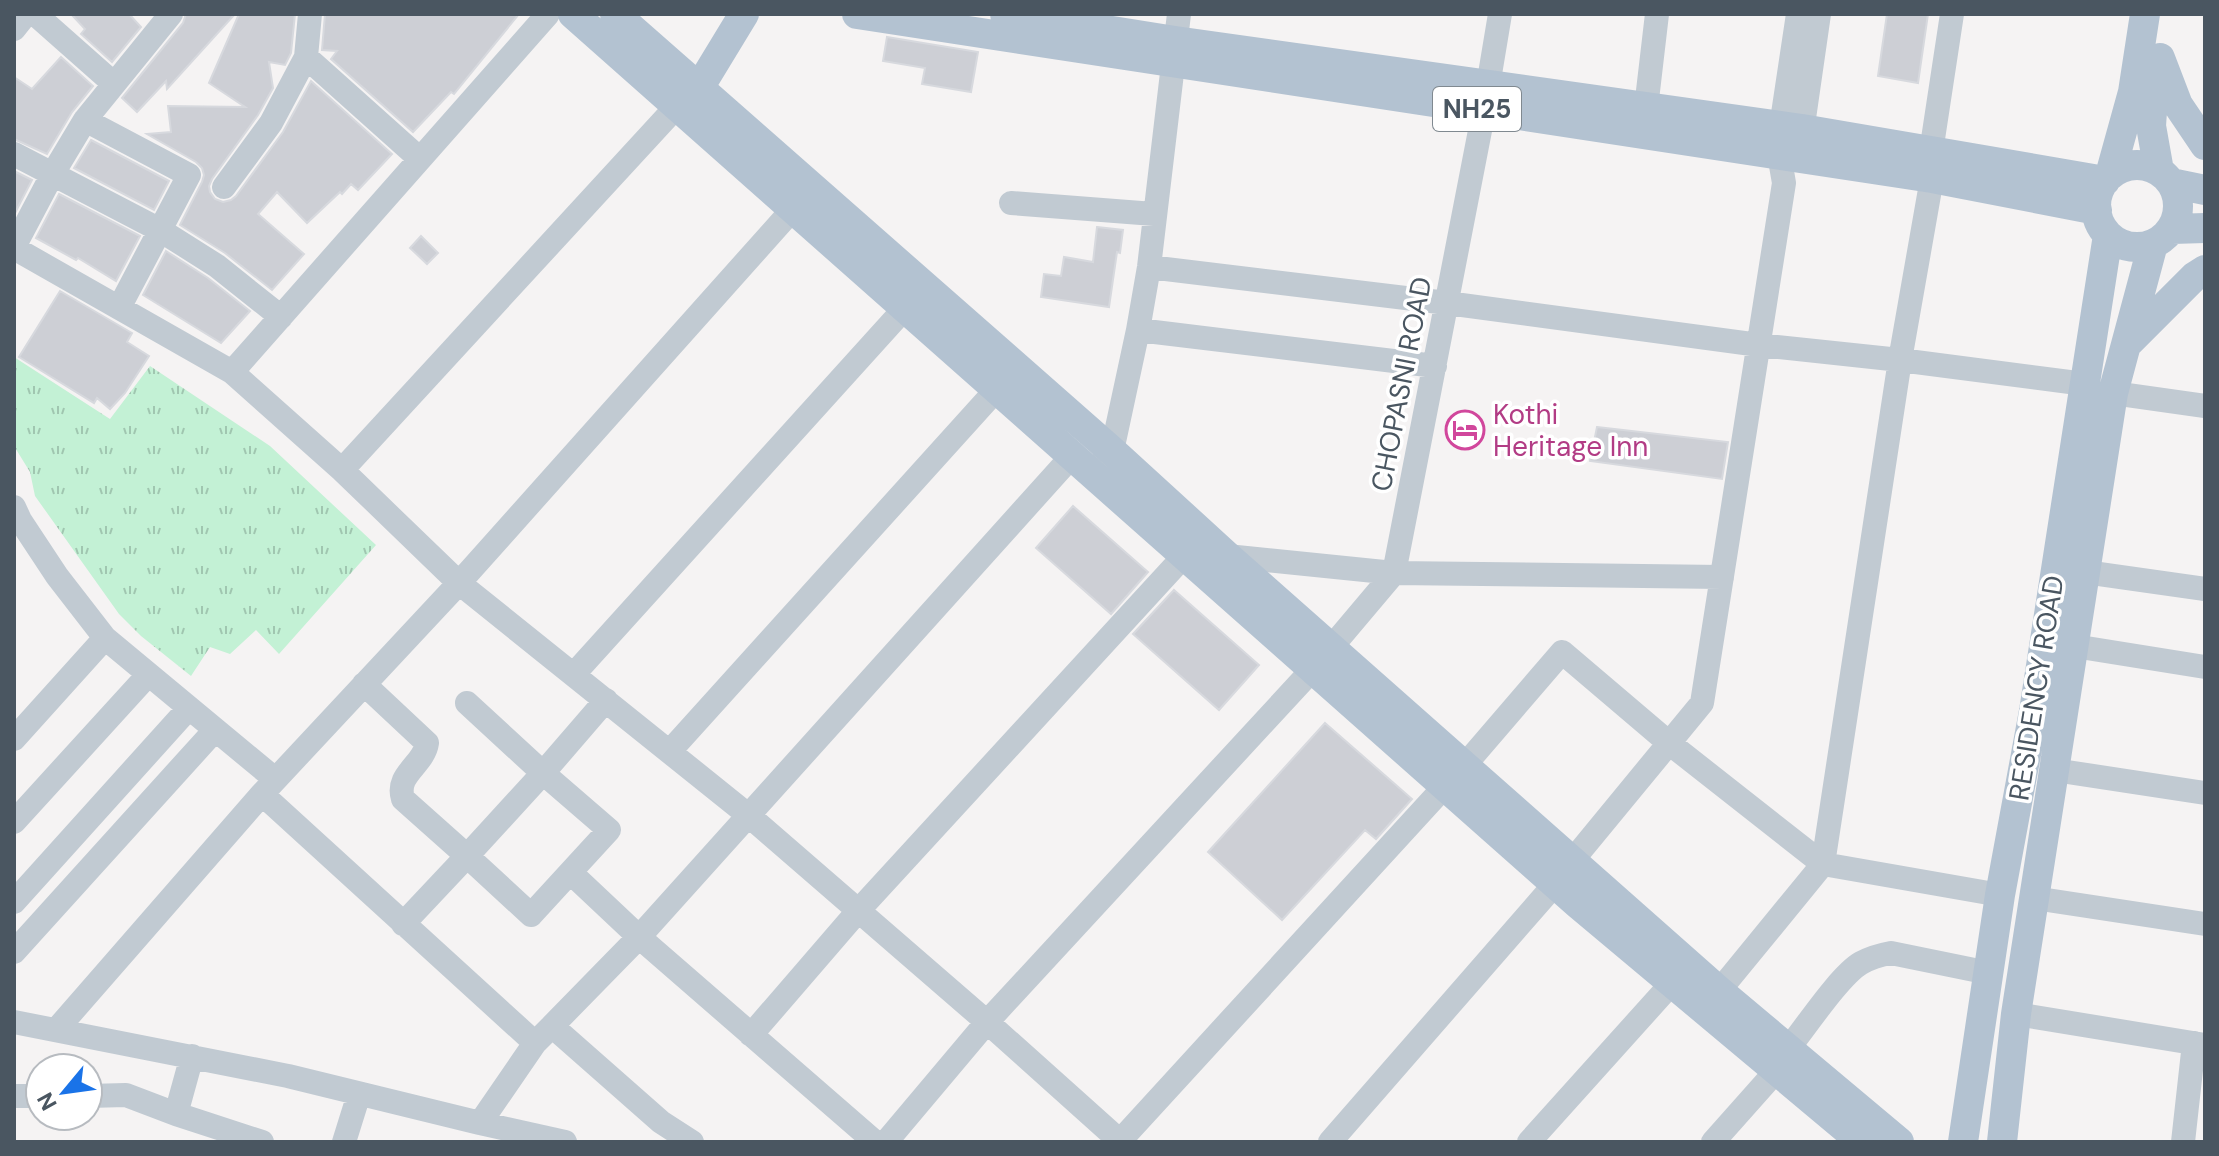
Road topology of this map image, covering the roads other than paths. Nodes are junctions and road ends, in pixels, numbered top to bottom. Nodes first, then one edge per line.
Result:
1 (26, 14) edge
2 (35, 14) edge
3 (171, 14) edge
4 (310, 14) edge
5 (548, 14) edge
6 (573, 14) edge
7 (615, 14) edge
8 (744, 14) edge
9 (857, 14) edge
10 (1005, 14) edge
11 (1500, 14) edge
12 (1657, 14) edge
13 (1798, 14) edge
14 (1819, 14) edge
15 (1952, 14) edge
16 (2145, 14) edge
17 (2166, 14) edge
18 (14, 29) edge
19 (1176, 39) edge
20 (2159, 56) junction
21 (306, 57) junction
22 (113, 83) junction
23 (688, 97) junction
24 (1486, 98) junction
25 (1646, 108) junction
26 (85, 120) junction
27 (2205, 145) edge
28 (1789, 150) junction
29 (14, 154) edge
30 (420, 159) junction
31 (1931, 165) junction
32 (52, 175) junction
33 (2165, 177) junction
34 (2108, 178) junction
35 (224, 187) dead end
36 (2205, 190) edge
37 (1011, 203) dead end
38 (793, 209) junction
39 (1154, 214) junction
40 (2102, 222) junction
41 (2205, 228) edge
42 (160, 230) junction
43 (2163, 236) junction
44 (14, 247) edge
45 (1149, 267) junction
46 (2205, 270) edge
47 (1447, 303) junction
48 (119, 308) junction
49 (905, 308) junction
50 (281, 317) junction
51 (1138, 330) junction
52 (1759, 345) junction
53 (2125, 346) junction
54 (1900, 360) junction
55 (1435, 366) junction
56 (232, 372) junction
57 (2085, 384) junction
58 (997, 389) junction
59 (2113, 393) junction
60 (2205, 406) edge
61 (1092, 460) junction
62 (342, 470) junction
63 (14, 507) edge
64 (1184, 556) junction
65 (1227, 556) junction
66 (2085, 572) junction
67 (1394, 573) junction
68 (1722, 577) junction
69 (459, 583) junction
70 (2205, 589) edge
71 (105, 638) junction
72 (2074, 646) junction
73 (1322, 659) junction
74 (2205, 667) edge
75 (574, 674) junction
76 (148, 675) junction
77 (364, 684) junction
78 (606, 700) junction
79 (467, 703) dead end
80 (188, 709) junction
81 (215, 730) junction
82 (14, 739) edge
83 (1669, 743) junction
84 (670, 751) junction
85 (2054, 770) junction
86 (543, 773) junction
87 (1454, 776) junction
88 (268, 786) junction
89 (2205, 793) edge
90 (748, 815) junction
91 (14, 822) edge
92 (467, 856) junction
93 (1823, 864) junction
94 (1564, 872) junction
95 (571, 873) junction
96 (2000, 895) junction
97 (2034, 898) junction
98 (14, 902) edge
99 (858, 911) junction
100 (403, 924) junction
101 (2205, 924) edge
102 (639, 937) junction
103 (14, 952) edge
104 (1989, 973) junction
105 (1672, 983) junction
106 (1719, 991) junction
107 (2016, 1014) junction
108 (14, 1022) edge
109 (987, 1022) junction
110 (552, 1026) junction
111 (57, 1029) junction
112 (751, 1035) junction
113 (535, 1043) junction
114 (2199, 1044) edge
115 (192, 1056) junction
116 (1782, 1060) junction
117 (359, 1094) junction
118 (104, 1096) edge
119 (176, 1114) junction
120 (480, 1123) junction
121 (206, 1134) edge
122 (262, 1142) edge
123 (344, 1142) edge
124 (565, 1142) edge
125 (692, 1142) edge
126 (875, 1142) edge
127 (886, 1142) edge
128 (1120, 1142) edge
129 (1330, 1142) edge
130 (1529, 1142) edge
131 (1713, 1142) edge
132 (1862, 1142) edge
133 (1899, 1142) edge
134 (1963, 1142) edge
135 (2002, 1142) edge
136 (2183, 1142) edge

1 - 18 street
2 - 22 street
3 - 22 street
4 - 21 street
5 - 30 street
6 - 23 main road
7 - 23 main road
8 - 23 main road
9 - 19 main road, NH25
10 - 19 main road, NH25
11 - 24 street, CHOPASNI ROAD
12 - 25 street
13 - 28 street
14 - 28 street
15 - 31 street
16 - 34 main road
17 - 20 main road
19 - 24 main road, NH25
19 - 39 street
20 - 27 main road
20 - 33 main road
21 - 30 street
21 - 35 street
22 - 26 street
23 - 38 main road
23 - 61 main road
23 - 62 street
24 - 25 main road, NH25
24 - 28 main road, NH25
24 - 47 street, CHOPASNI ROAD
25 - 28 main road, NH25
26 - 32 street
26 - 42 street
28 - 31 main road, NH25
28 - 52 street
29 - 32 street
30 - 50 street
31 - 34 main road, NH25
31 - 40 main road, NH25
31 - 54 street
32 - 42 street
32 - 44 street
33 - 34 main road
33 - 36 main road
33 - 43 main road
34 - 40 main road
37 - 39 street
38 - 49 main road
38 - 69 street
39 - 45 street
40 - 43 main road
40 - 57 main road, RESIDENCY ROAD
41 - 43 main road
42 - 48 street
42 - 50 street
43 - 53 main road, RESIDENCY ROAD
44 - 48 street
45 - 47 street
45 - 51 street
46 - 53 main road
47 - 52 street
47 - 55 street, CHOPASNI ROAD
48 - 56 street
49 - 58 main road
49 - 75 street
50 - 56 street
51 - 55 street
51 - 61 street
52 - 54 street
52 - 68 street
53 - 59 main road, RESIDENCY ROAD
54 - 57 street
54 - 93 street
55 - 67 street, CHOPASNI ROAD
56 - 62 street
57 - 96 main road, RESIDENCY ROAD
58 - 61 main road
58 - 84 street
59 - 60 street
59 - 66 main road, RESIDENCY ROAD
61 - 64 main road
61 - 65 main road
61 - 90 street
62 - 69 street
63 - 71 street
64 - 73 main road
64 - 99 street
65 - 67 street
65 - 73 main road
66 - 70 street
66 - 72 main road, RESIDENCY ROAD
67 - 68 street
67 - 73 street, CHOPASNI ROAD
68 - 83 street
69 - 75 street
69 - 77 street
71 - 76 street
71 - 82 street
72 - 74 street
72 - 85 main road, RESIDENCY ROAD
73 - 87 main road
73 - 109 street, CHOPASNI ROAD
75 - 78 street
76 - 80 street
76 - 91 street
77 - 88 street
77 - 92 street
78 - 84 street
78 - 86 street
79 - 86 street
80 - 81 street
80 - 98 street
81 - 88 street
81 - 103 street
83 - 87 street
83 - 93 street
83 - 94 street
84 - 90 street
85 - 89 street
85 - 97 main road, RESIDENCY ROAD
86 - 92 street
86 - 95 street
87 - 94 main road
87 - 128 street
88 - 100 street
88 - 111 street
90 - 99 street
90 - 102 street
92 - 95 street
92 - 100 street
93 - 96 street
93 - 106 street
94 - 105 main road
94 - 106 main road
94 - 129 street
95 - 102 street
96 - 104 main road, RESIDENCY ROAD
97 - 101 street
97 - 107 main road, RESIDENCY ROAD
99 - 109 street
99 - 112 street
100 - 113 street
102 - 110 street
102 - 112 street
104 - 116 street
104 - 134 main road, RESIDENCY ROAD
105 - 116 main road
105 - 130 street
106 - 116 main road
107 - 114 street
107 - 135 main road, RESIDENCY ROAD
108 - 111 street
109 - 127 street, CHOPASNI ROAD
109 - 128 street
110 - 113 street
110 - 125 street
111 - 115 street
112 - 126 street
113 - 120 street
114 - 136 street
115 - 117 street
115 - 119 street
116 - 131 street
116 - 132 main road
116 - 133 main road
117 - 120 street
117 - 123 street
118 - 119 street
119 - 121 street
120 - 124 street
121 - 122 street

